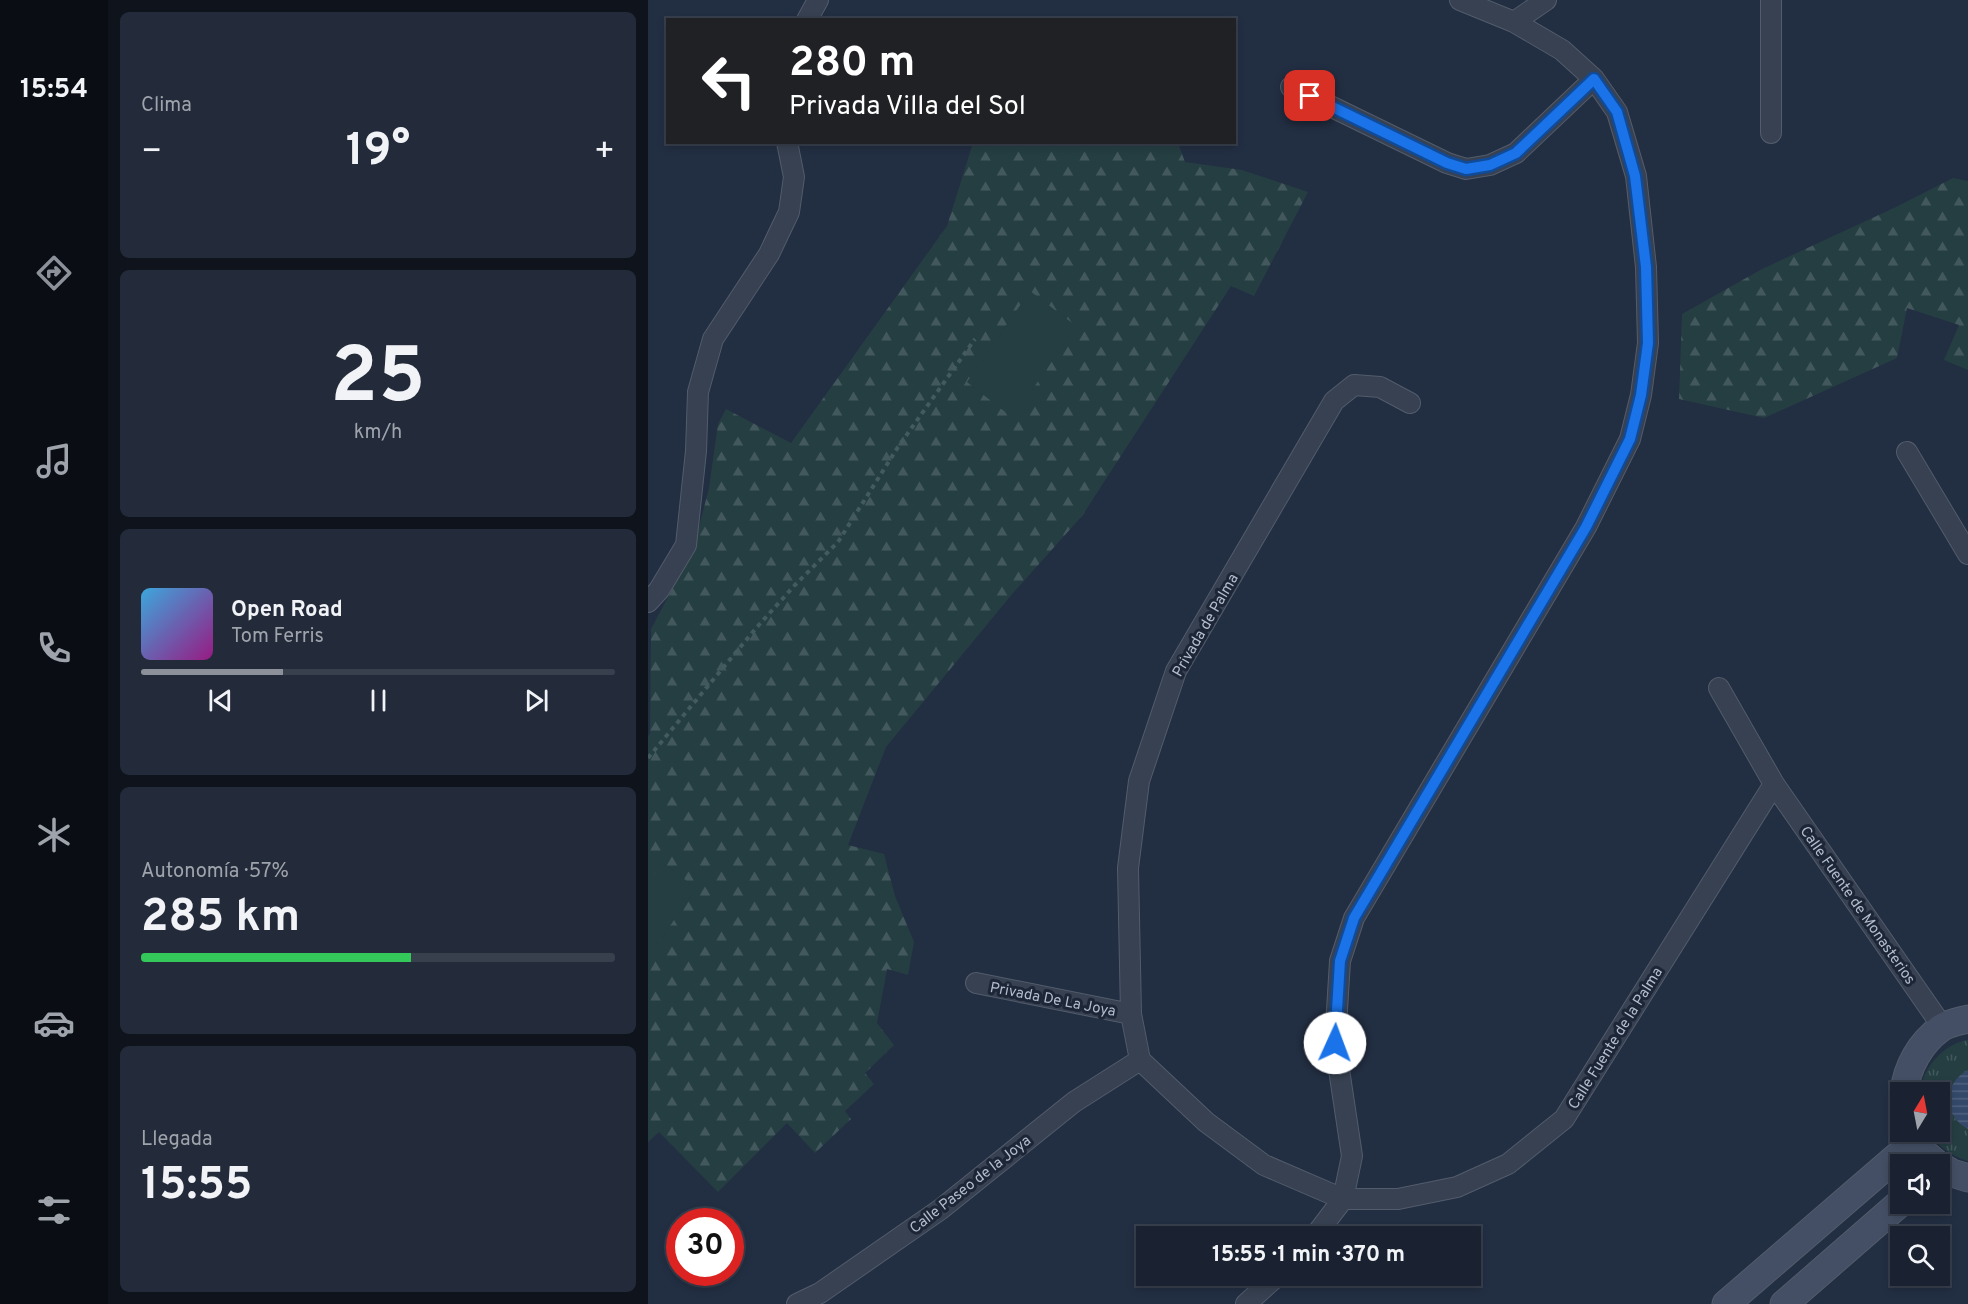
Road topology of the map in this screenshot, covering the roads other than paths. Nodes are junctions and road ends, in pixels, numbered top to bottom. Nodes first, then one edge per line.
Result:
1 (818, 0) edge
2 (1460, 0) edge
3 (1546, 0) edge
4 (1771, 0) edge
5 (808, 18) edge
6 (1514, 22) junction
7 (1594, 79) junction
8 (1291, 87) dead end
9 (1772, 133) dead end
10 (787, 144) edge
11 (1410, 403) dead end
12 (1907, 452) dead end
13 (1968, 554) edge
14 (648, 602) edge
15 (1719, 688) dead end
16 (1774, 784) junction
17 (976, 983) dead end
18 (1131, 1014) junction
19 (1968, 1019) edge
20 (1942, 1026) junction
21 (1140, 1060) junction
22 (1905, 1082) edge
23 (1905, 1142) edge
24 (1916, 1142) edge
25 (1925, 1154) edge
26 (1950, 1171) edge
27 (1968, 1178) edge
28 (1343, 1199) junction
29 (1890, 1212) edge
30 (1323, 1226) edge
31 (1266, 1286) edge
32 (796, 1304) edge
33 (1246, 1304) edge
34 (1726, 1304) edge
35 (1784, 1304) edge

1 - 5 street
2 - 6 street
3 - 6 street
4 - 9 street
6 - 7 street
7 - 8 street
7 - 28 street
10 - 14 street
11 - 18 street, Privada de Palma
12 - 13 street
15 - 16 street, Calle Fuente de Monasterios
16 - 20 street, Calle Fuente de Monasterios
16 - 28 street, Calle Fuente de la Palma
17 - 18 street, Privada De La Joya
18 - 21 street, Privada de Palma
19 - 20 main road
20 - 22 main road
21 - 28 street, Calle Fuente de la Palma
21 - 32 street, Calle Paseo de la Joya
23 - 34 main road
24 - 25 main road
26 - 27 main road
28 - 30 street
29 - 35 main road
31 - 33 street

